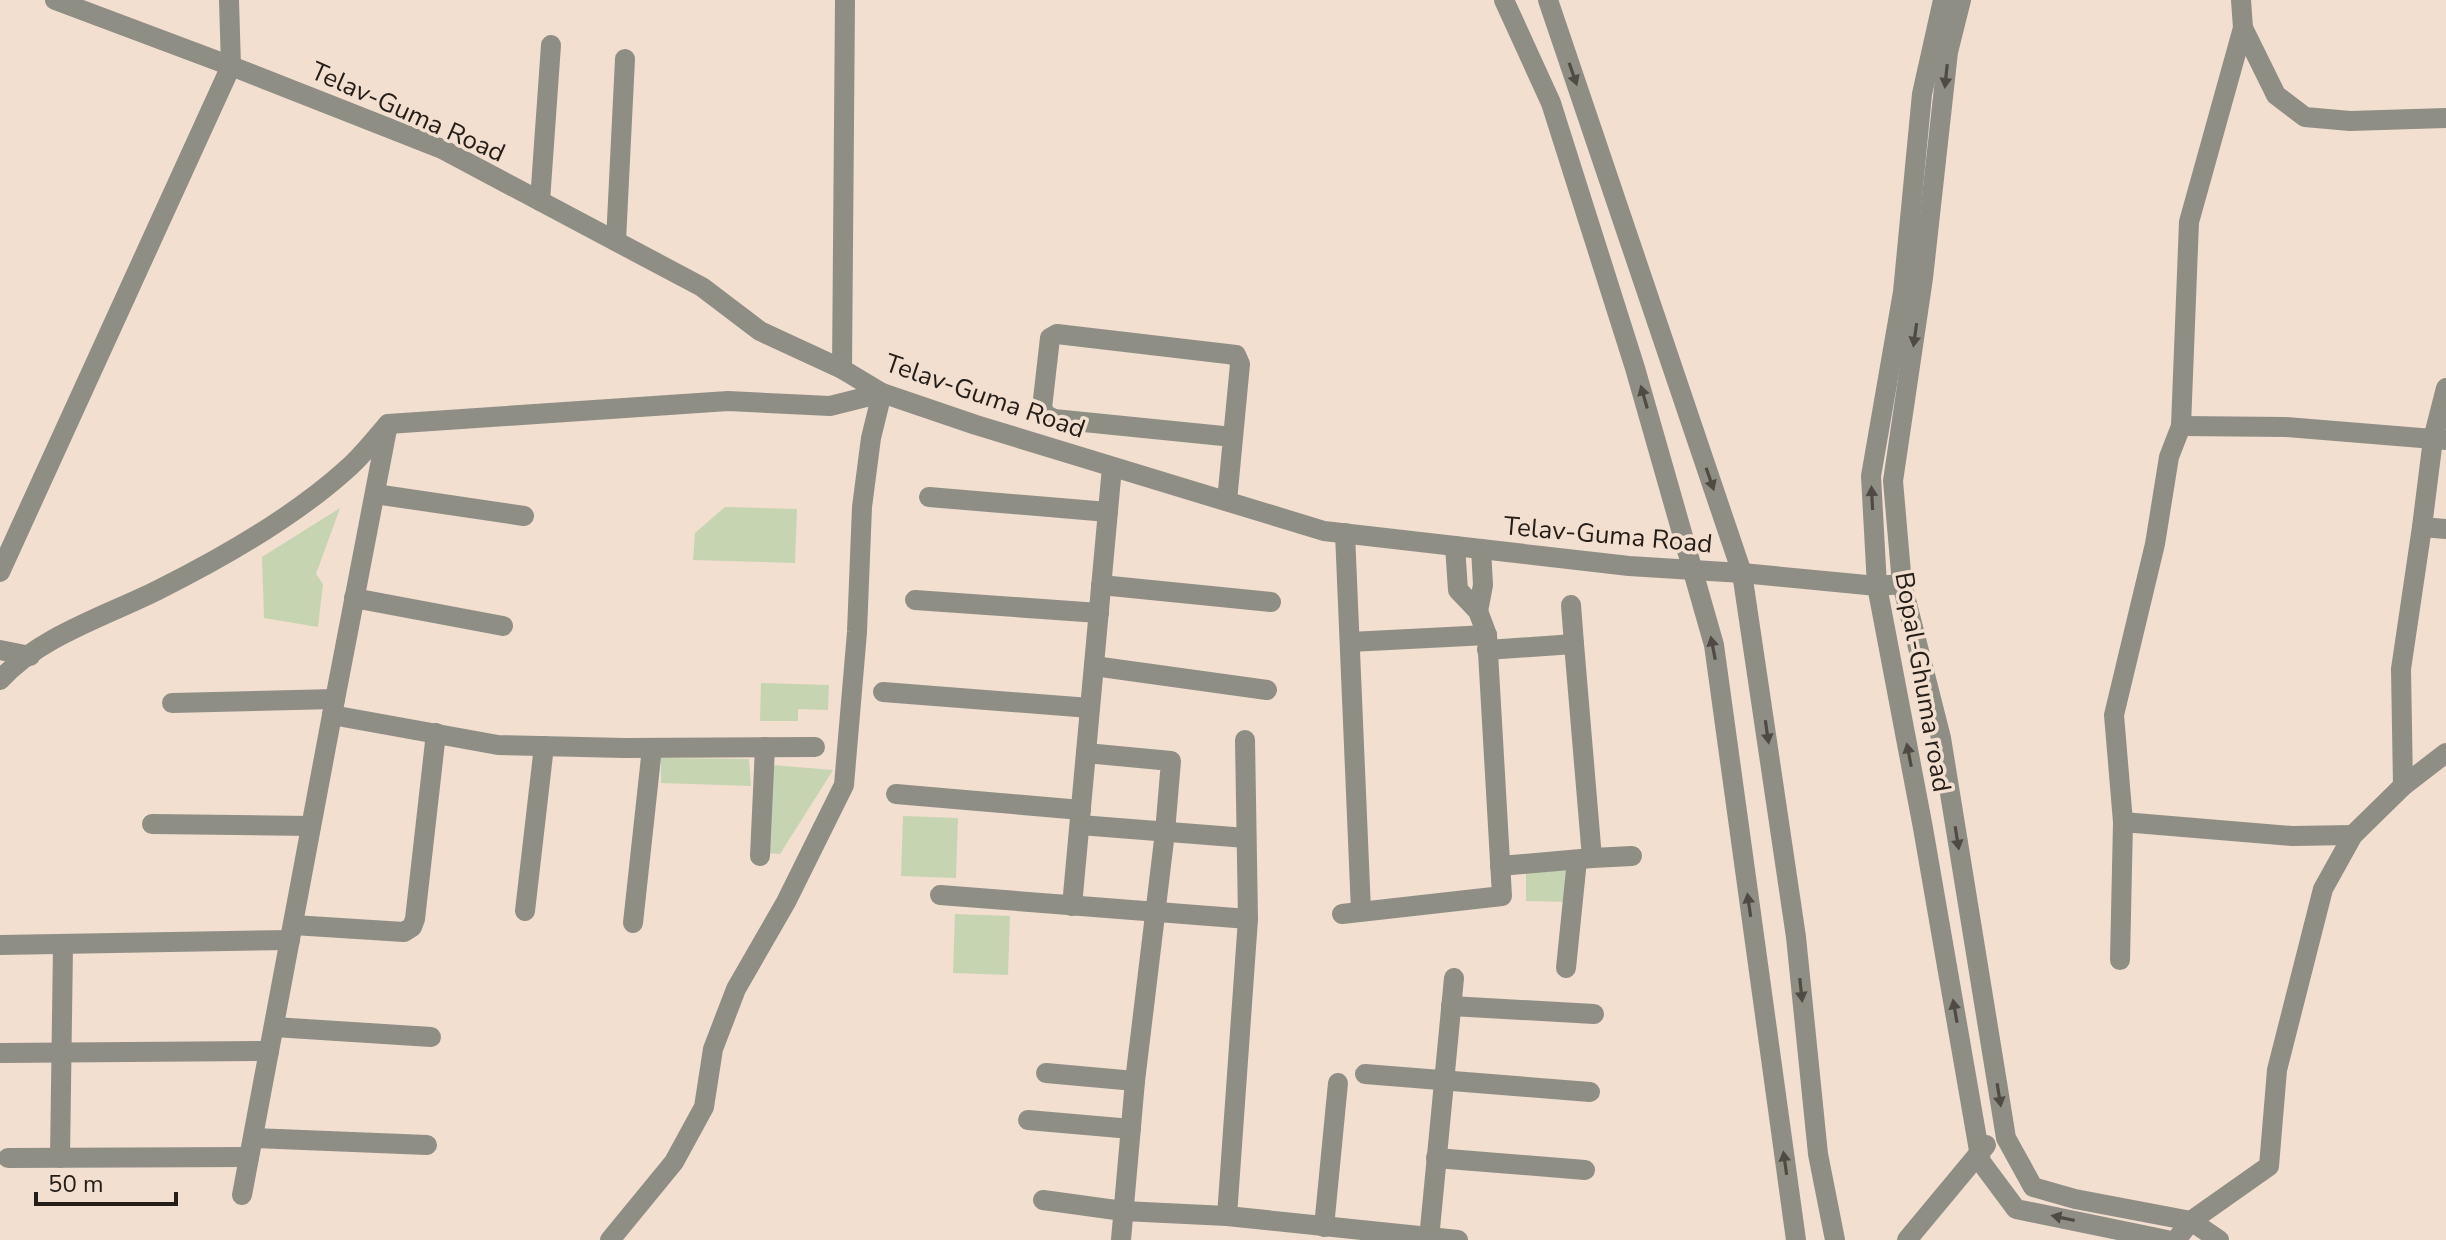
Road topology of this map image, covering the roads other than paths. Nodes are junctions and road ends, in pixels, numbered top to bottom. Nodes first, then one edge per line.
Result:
1 (55, 0) edge
2 (229, 0) edge
3 (845, 0) edge
4 (1504, 0) edge
5 (1548, 0) edge
6 (1943, 0) edge
7 (1961, 0) edge
8 (2241, 0) edge
9 (2243, 28) junction
10 (551, 45) dead end
11 (625, 59) dead end
12 (231, 66) junction
13 (2446, 118) edge
14 (540, 201) junction
15 (616, 241) junction
16 (842, 369) junction
17 (2446, 388) edge
18 (882, 393) junction
19 (388, 424) junction
20 (2181, 426) junction
21 (1233, 437) junction
22 (2439, 440) edge
23 (1112, 467) junction
24 (375, 494) junction
25 (929, 497) dead end
26 (1227, 501) junction
27 (1108, 512) junction
28 (524, 516) dead end
29 (2422, 527) junction
30 (2446, 529) edge
31 (1345, 533) junction
32 (1455, 546) junction
33 (1481, 549) junction
34 (1693, 570) junction
35 (0, 572) edge
36 (1742, 573) junction
37 (1902, 584) junction
38 (1101, 585) junction
39 (1877, 586) junction
40 (354, 598) junction
41 (915, 600) dead end
42 (1271, 602) dead end
43 (1571, 605) dead end
44 (1478, 611) junction
45 (1099, 613) junction
46 (503, 626) dead end
47 (1350, 642) junction
48 (1487, 642) junction
49 (1574, 644) junction
50 (0, 650) edge
51 (30, 656) junction
52 (1094, 666) junction
53 (0, 680) edge
54 (1267, 690) dead end
55 (883, 692) dead end
56 (172, 703) dead end
57 (333, 707) junction
58 (1090, 708) junction
59 (436, 733) junction
60 (1245, 740) dead end
61 (544, 746) junction
62 (765, 747) junction
63 (815, 747) dead end
64 (652, 748) junction
65 (1086, 753) junction
66 (2446, 753) edge
67 (2403, 786) junction
68 (896, 794) dead end
69 (1080, 817) junction
70 (2123, 822) junction
71 (152, 824) dead end
72 (311, 826) junction
73 (1165, 832) junction
74 (2353, 835) junction
75 (1246, 838) junction
76 (760, 856) dead end
77 (1632, 856) dead end
78 (1585, 859) junction
79 (1500, 866) junction
80 (940, 895) dead end
81 (1072, 906) junction
82 (525, 911) dead end
83 (1155, 912) junction
84 (1248, 919) junction
85 (633, 923) dead end
86 (291, 932) junction
87 (0, 945) edge
88 (63, 946) junction
89 (2120, 960) dead end
90 (1566, 968) dead end
91 (1454, 978) dead end
92 (1451, 1006) junction
93 (1594, 1014) dead end
94 (274, 1027) junction
95 (431, 1037) dead end
96 (269, 1051) junction
97 (0, 1053) edge
98 (63, 1053) junction
99 (1046, 1073) dead end
100 (1365, 1074) dead end
101 (1135, 1081) junction
102 (1444, 1082) junction
103 (1338, 1083) dead end
104 (1590, 1092) dead end
105 (1028, 1120) dead end
106 (1131, 1129) junction
107 (2004, 1129) junction
108 (427, 1145) dead end
109 (251, 1148) junction
110 (1979, 1152) junction
111 (8, 1158) dead end
112 (60, 1158) junction
113 (1436, 1158) junction
114 (1585, 1170) dead end
115 (242, 1195) dead end
116 (1043, 1200) dead end
117 (1123, 1211) junction
118 (1227, 1216) junction
119 (2191, 1221) junction
120 (1324, 1227) junction
121 (1267, 1230) edge
122 (1415, 1238) edge
123 (610, 1240) edge
124 (1121, 1240) edge
125 (1458, 1240) edge
126 (1796, 1240) edge
127 (1835, 1240) edge
128 (1907, 1240) edge
129 (2167, 1240) edge
130 (2176, 1240) edge
131 (2219, 1240) edge

1 - 12 street, Telav-Guma Road
2 - 12 street
3 - 16 street
34 -> 4 street
5 -> 36 street
39 -> 6 street, Bopal-Ghuma road
7 -> 37 street
8 - 9 street
9 - 13 street
9 - 20 street
10 - 14 street
11 - 15 street
12 - 14 street, Telav-Guma Road
12 - 35 street
14 - 15 street, Telav-Guma Road
15 - 16 street, Telav-Guma Road
16 - 18 street, Telav-Guma Road
17 - 22 street
18 - 19 street
18 - 23 street, Telav-Guma Road
18 - 123 street
19 - 24 street
19 - 51 street
20 - 22 street
20 - 70 street
21 - 21 street
21 - 26 street
22 - 29 street
23 - 26 street, Telav-Guma Road
23 - 27 street
24 - 28 street
24 - 40 street
25 - 27 street
26 - 31 street, Telav-Guma Road
27 - 38 street
29 - 30 street
29 - 67 street
31 - 32 street, Telav-Guma Road
31 - 47 street
32 - 33 street, Telav-Guma Road
32 - 44 street
33 - 34 street, Telav-Guma Road
33 - 44 street
34 - 36 street, Telav-Guma Road
126 -> 34 street
36 - 39 street, Telav-Guma Road
36 -> 127 street
37 - 39 street, Telav-Guma Road
37 -> 107 street
38 - 42 street
38 - 45 street
110 -> 39 street, Bopal-Ghuma road
40 - 46 street
40 - 57 street
41 - 45 street
43 - 49 street
44 - 48 street
45 - 52 street
47 - 48 street
47 - 79 street
48 - 49 street
48 - 79 street
49 - 78 street
50 - 51 street
51 - 53 street
52 - 54 street
52 - 58 street
55 - 58 street
56 - 57 street
57 - 59 street
57 - 72 street
58 - 65 street
59 - 61 street
59 - 86 street
60 - 75 street
61 - 64 street
61 - 82 street
62 - 63 street
62 - 64 street
62 - 76 street
64 - 85 street
65 - 69 street
65 - 73 street
66 - 67 street
67 - 74 street
68 - 69 street
69 - 73 street
69 - 81 street
70 - 74 street
70 - 89 street
71 - 72 street
72 - 86 street
73 - 75 street
73 - 83 street
74 - 119 street
75 - 84 street
77 - 78 street
78 - 79 street
78 - 90 street
80 - 81 street
81 - 83 street
83 - 84 street
83 - 101 street
84 - 118 street
86 - 88 street
86 - 94 street
87 - 88 street
88 - 98 street
91 - 92 street
92 - 93 street
92 - 102 street
94 - 95 street
94 - 96 street
96 - 98 street
96 - 109 street
97 - 98 street
98 - 112 street
99 - 101 street
100 - 102 street
101 - 106 street
102 - 104 street
102 - 113 street
103 - 120 street
105 - 106 street
106 - 117 street
107 - 110 street
107 - 119 street
108 - 109 street
109 - 112 street
109 - 115 street
110 - 128 street
129 -> 110 street, Bopal-Ghuma road
111 - 112 street
113 - 114 street
113 - 122 street
116 - 117 street
117 - 118 street
117 - 124 street
118 - 121 street
119 - 130 street
119 - 131 street
120 - 121 street
120 - 122 street
122 - 125 street

